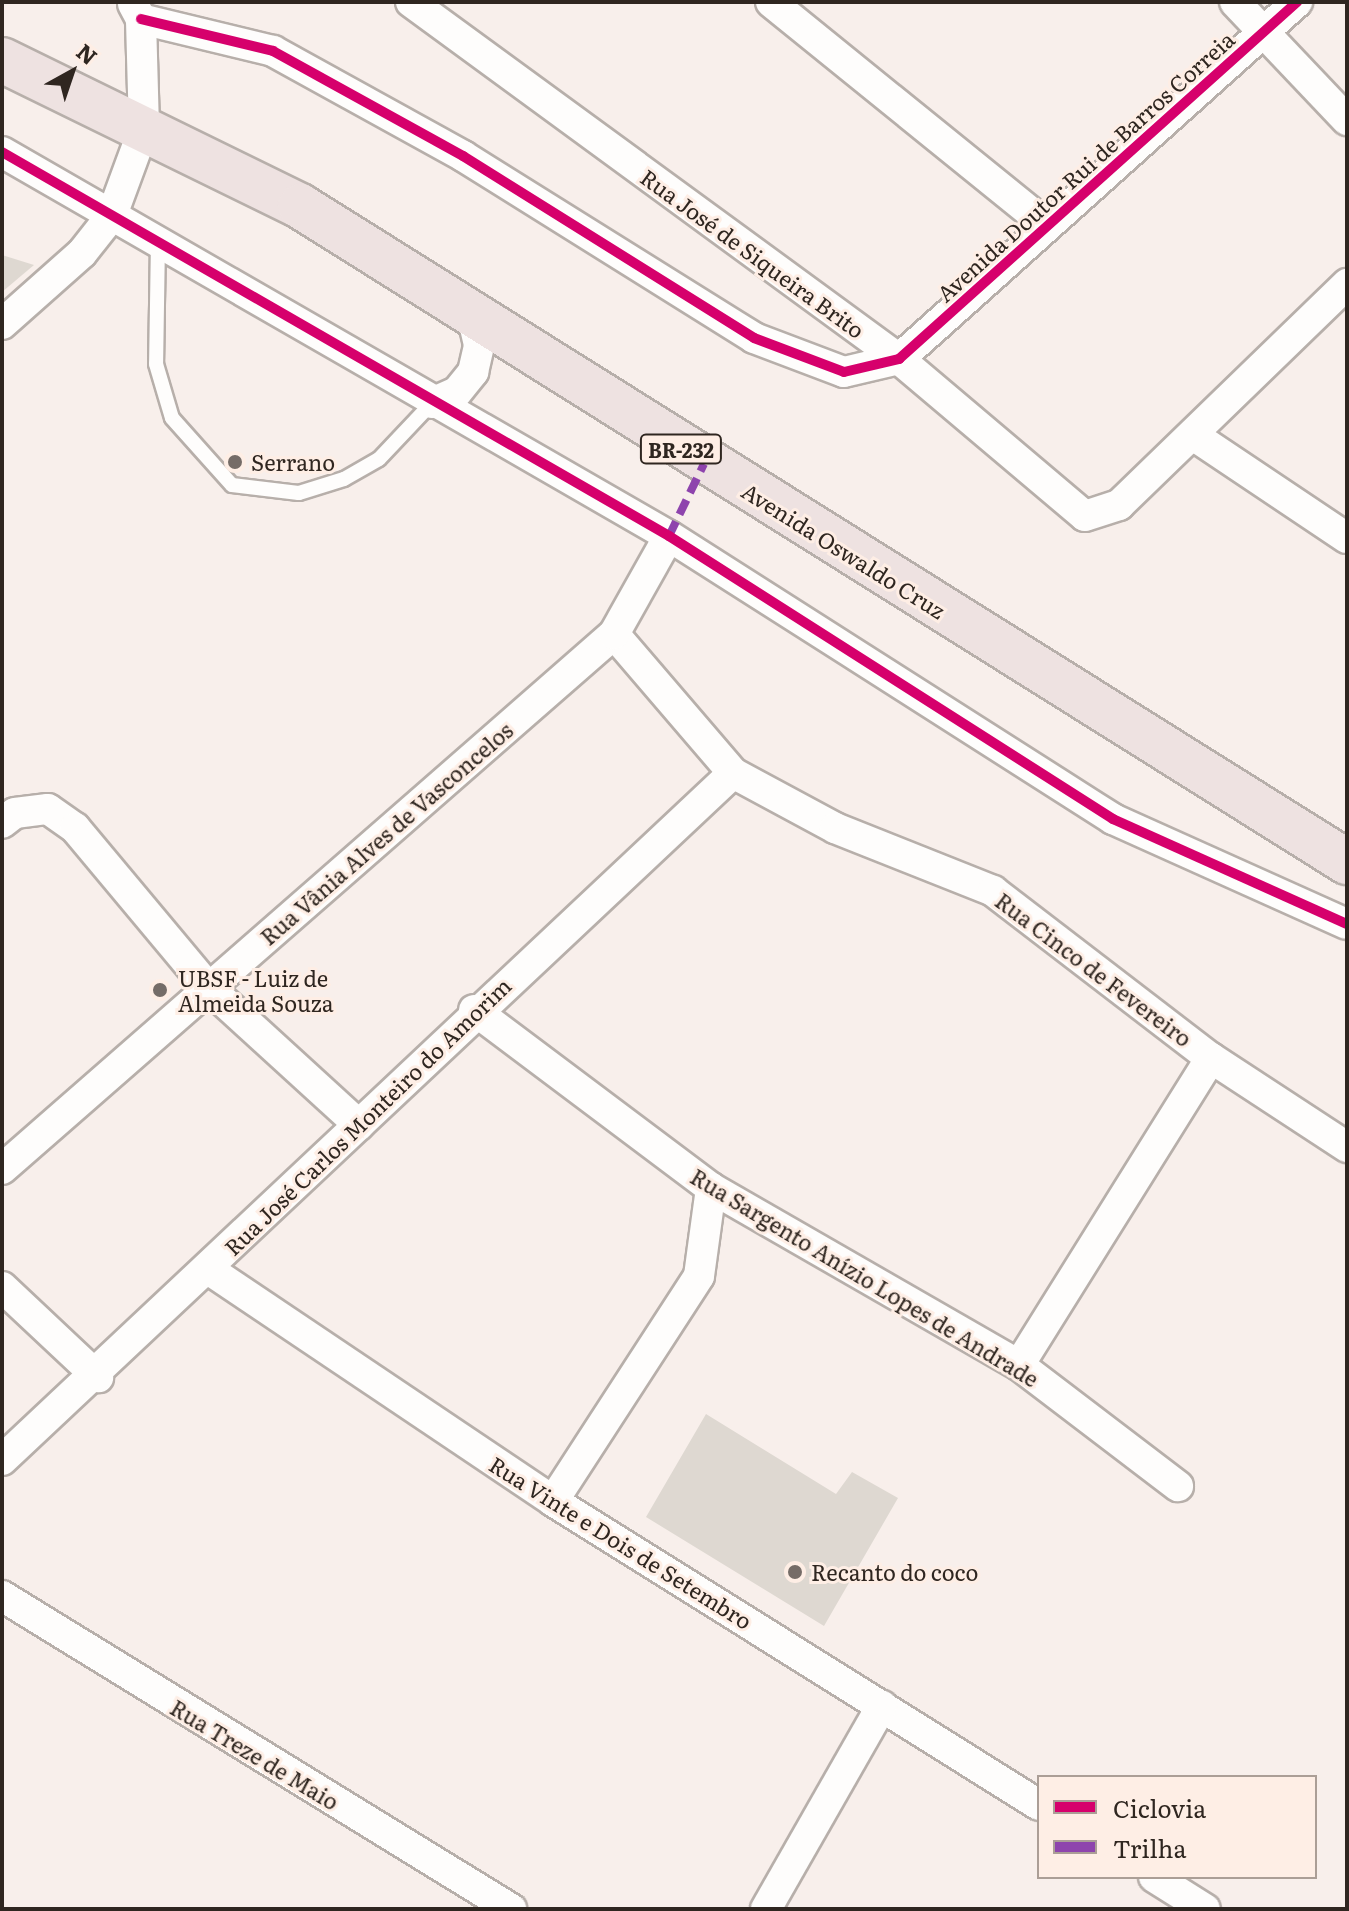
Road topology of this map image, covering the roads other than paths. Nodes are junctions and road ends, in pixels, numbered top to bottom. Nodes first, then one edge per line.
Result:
1 (411, 2) edge
2 (771, 2) edge
3 (1235, 2) edge
4 (1297, 2) edge
5 (142, 8) edge
6 (1265, 32) junction
7 (2, 60) edge
8 (1347, 120) edge
9 (144, 128) junction
10 (2, 152) edge
11 (112, 215) junction
12 (1046, 225) junction
13 (158, 241) junction
14 (1347, 284) edge
15 (473, 320) junction
16 (2, 324) edge
17 (899, 359) junction
18 (432, 403) junction
19 (1193, 435) junction
20 (669, 536) junction
21 (1347, 538) edge
22 (614, 634) junction
23 (733, 773) junction
24 (2, 823) edge
25 (1347, 862) edge
26 (1347, 924) edge
27 (209, 988) junction
28 (474, 1010) junction
29 (1211, 1058) junction
30 (359, 1125) junction
31 (1347, 1147) edge
32 (2, 1169) edge
33 (711, 1188) junction
34 (208, 1269) junction
35 (2, 1287) edge
36 (1019, 1365) junction
37 (98, 1377) junction
38 (2, 1460) edge
39 (1178, 1486) dead end
40 (553, 1501) junction
41 (2, 1596) edge
42 (882, 1706) junction
43 (1037, 1804) edge
44 (1157, 1879) edge
45 (511, 1909) edge
46 (766, 1909) edge
47 (1205, 1909) edge

1 - 17 street, Rua José de Siqueira Brito
2 - 12 street
3 - 6 street
4 - 6 street, Avenida Doutor Rui de Barros Correia
5 - 9 street
5 - 17 street
6 - 8 street
6 - 12 street, Avenida Doutor Rui de Barros Correia
7 - 9 highway, Avenida Oswaldo Cruz / BR-232
9 - 11 street
9 - 15 highway, Avenida Oswaldo Cruz / BR-232
10 - 11 street
11 - 13 street
11 - 16 street
12 - 17 street, Avenida Doutor Rui de Barros Correia
13 - 18 street
13 - 18 lane
14 - 19 street
15 - 18 street
15 - 25 highway, Avenida Oswaldo Cruz / BR-232
17 - 19 street, Rua José de Siqueira Brito
18 - 20 street
19 - 21 street
20 - 22 street, Rua Vânia Alves de Vasconcelos
20 - 26 street
22 - 23 street, Rua Cinco de Fevereiro
22 - 27 street, Rua Vânia Alves de Vasconcelos
23 - 28 street, Rua José Carlos Monteiro do Amorim
23 - 29 street, Rua Cinco de Fevereiro
24 - 27 street
27 - 30 street
27 - 32 street, Rua Vânia Alves de Vasconcelos
28 - 30 street, Rua José Carlos Monteiro do Amorim
28 - 33 street, Rua Sargento Anízio Lopes de Andrade
29 - 31 street, Rua Cinco de Fevereiro
29 - 36 street
30 - 34 street, Rua José Carlos Monteiro do Amorim
33 - 36 street, Rua Sargento Anízio Lopes de Andrade
33 - 40 street
34 - 37 street, Rua José Carlos Monteiro do Amorim
34 - 40 street, Rua Vinte e Dois de Setembro
35 - 37 street
36 - 39 street, Rua Sargento Anízio Lopes de Andrade
37 - 38 street, Rua José Carlos Monteiro do Amorim
40 - 42 street, Rua Vinte e Dois de Setembro
41 - 45 street, Rua Treze de Maio
42 - 43 street, Rua Vinte e Dois de Setembro
42 - 46 street
44 - 47 street

